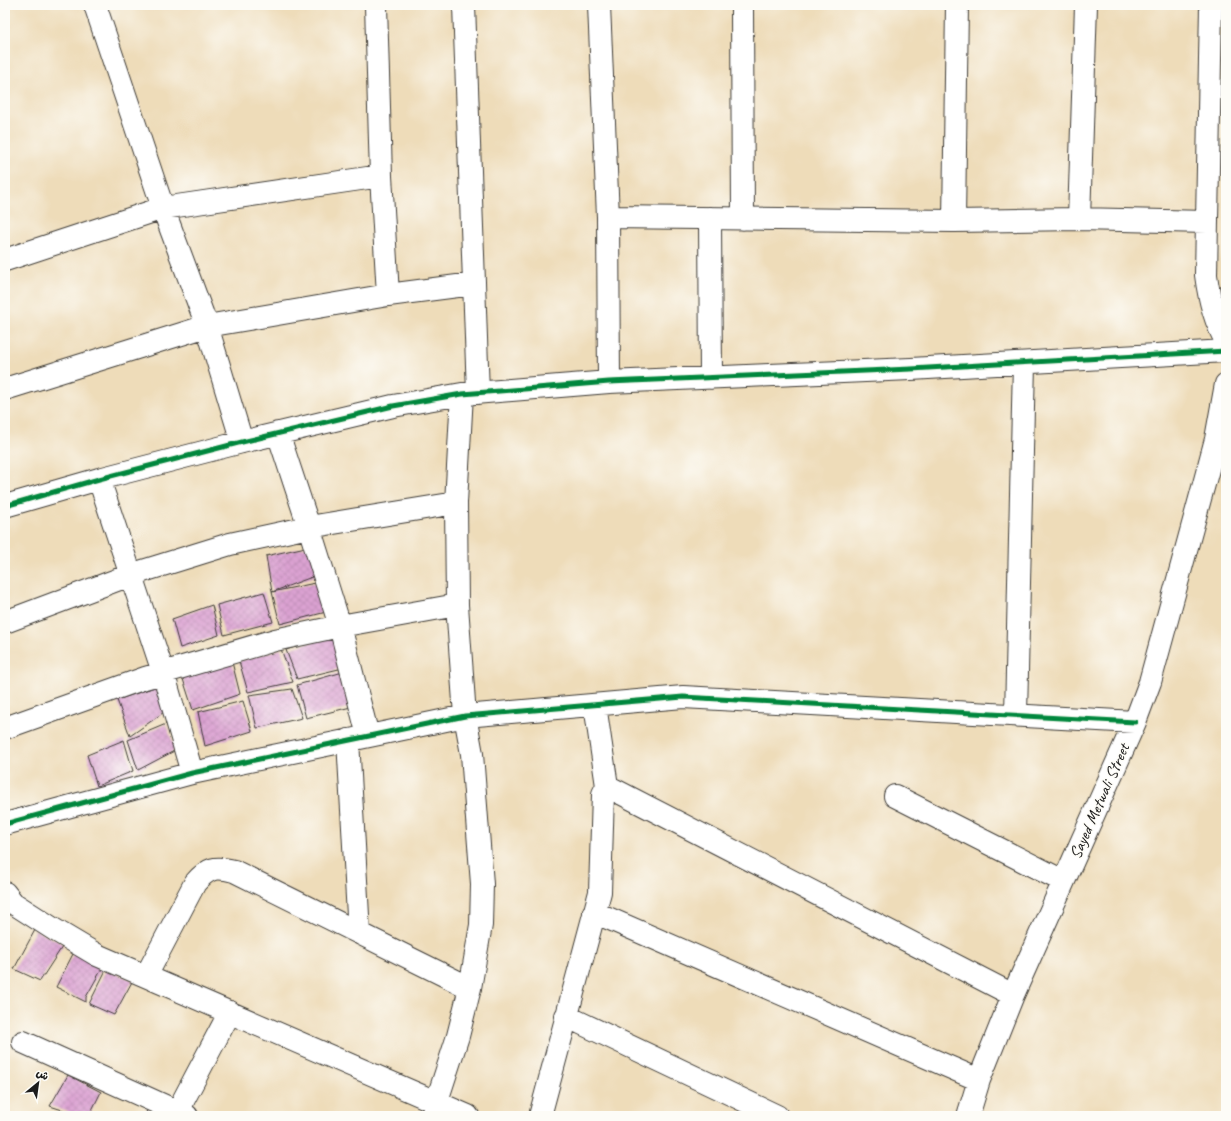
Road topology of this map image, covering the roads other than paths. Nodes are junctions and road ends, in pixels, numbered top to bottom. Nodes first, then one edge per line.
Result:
1 (95, 5) edge
2 (376, 5) edge
3 (464, 5) edge
4 (599, 5) edge
5 (742, 5) edge
6 (957, 5) edge
7 (1086, 5) edge
8 (1211, 5) edge
9 (381, 176) junction
10 (163, 208) junction
11 (608, 217) junction
12 (710, 218) junction
13 (743, 219) junction
14 (1079, 219) junction
15 (954, 221) junction
16 (1207, 222) junction
17 (5, 260) edge
18 (473, 284) junction
19 (388, 294) junction
20 (207, 326) junction
21 (1226, 341) edge
22 (1226, 351) edge
23 (1024, 363) junction
24 (711, 378) junction
25 (609, 382) junction
26 (1226, 384) edge
27 (5, 389) edge
28 (470, 393) junction
29 (278, 434) junction
30 (242, 442) junction
31 (99, 479) junction
32 (456, 503) junction
33 (5, 506) edge
34 (309, 527) junction
35 (130, 575) junction
36 (457, 605) junction
37 (5, 622) edge
38 (340, 626) junction
39 (163, 672) junction
40 (595, 705) junction
41 (1016, 715) junction
42 (465, 716) junction
43 (1135, 722) junction
44 (5, 728) edge
45 (358, 738) junction
46 (192, 773) junction
47 (607, 786) junction
48 (895, 796) dead end
49 (5, 824) edge
50 (1063, 881) junction
51 (5, 893) edge
52 (594, 912) junction
53 (359, 933) junction
54 (146, 976) junction
55 (470, 988) junction
56 (1013, 995) junction
57 (230, 1012) junction
58 (566, 1016) junction
59 (23, 1042) dead end
60 (979, 1080) junction
61 (435, 1109) edge
62 (183, 1114) edge
63 (968, 1115) edge
64 (468, 1116) edge
65 (540, 1116) edge
66 (777, 1116) edge

1 - 10 street
2 - 9 street
3 - 18 street
4 - 11 street
5 - 13 street
6 - 15 street
7 - 14 street
8 - 16 street
9 - 10 street
9 - 19 street
10 - 17 street
10 - 20 street
11 - 12 street
11 - 25 street
12 - 13 street
12 - 24 street
13 - 15 street
14 - 15 street
14 - 16 street
16 - 21 street
18 - 19 street
18 - 28 street
19 - 20 street
20 - 27 street
20 - 30 street
22 - 23 street
23 - 24 street
23 - 41 street
24 - 25 street
25 - 28 street
26 - 43 street, Sayed Metwali Street
28 - 29 street
28 - 32 street
29 - 30 street
29 - 34 street
30 - 31 street
31 - 33 street
31 - 35 street
32 - 34 street
32 - 36 street
34 - 35 street
34 - 38 street
35 - 37 street
35 - 39 street
36 - 38 street
36 - 42 street
38 - 39 street
38 - 45 street
39 - 44 street
39 - 46 street
40 - 41 street
40 - 42 street
40 - 47 street
41 - 43 street
42 - 45 street
42 - 55 street
43 - 50 street, Sayed Metwali Street
45 - 46 street
45 - 53 street
46 - 49 street
47 - 52 street
47 - 56 street
48 - 50 street
50 - 56 street, Sayed Metwali Street
51 - 54 street
52 - 58 street
52 - 60 street
53 - 54 street
53 - 55 street
54 - 57 street
55 - 61 street
56 - 60 street, Sayed Metwali Street
57 - 61 street
57 - 62 street
58 - 65 street
58 - 66 street
59 - 62 street
60 - 63 street, Sayed Metwali Street
61 - 64 street

